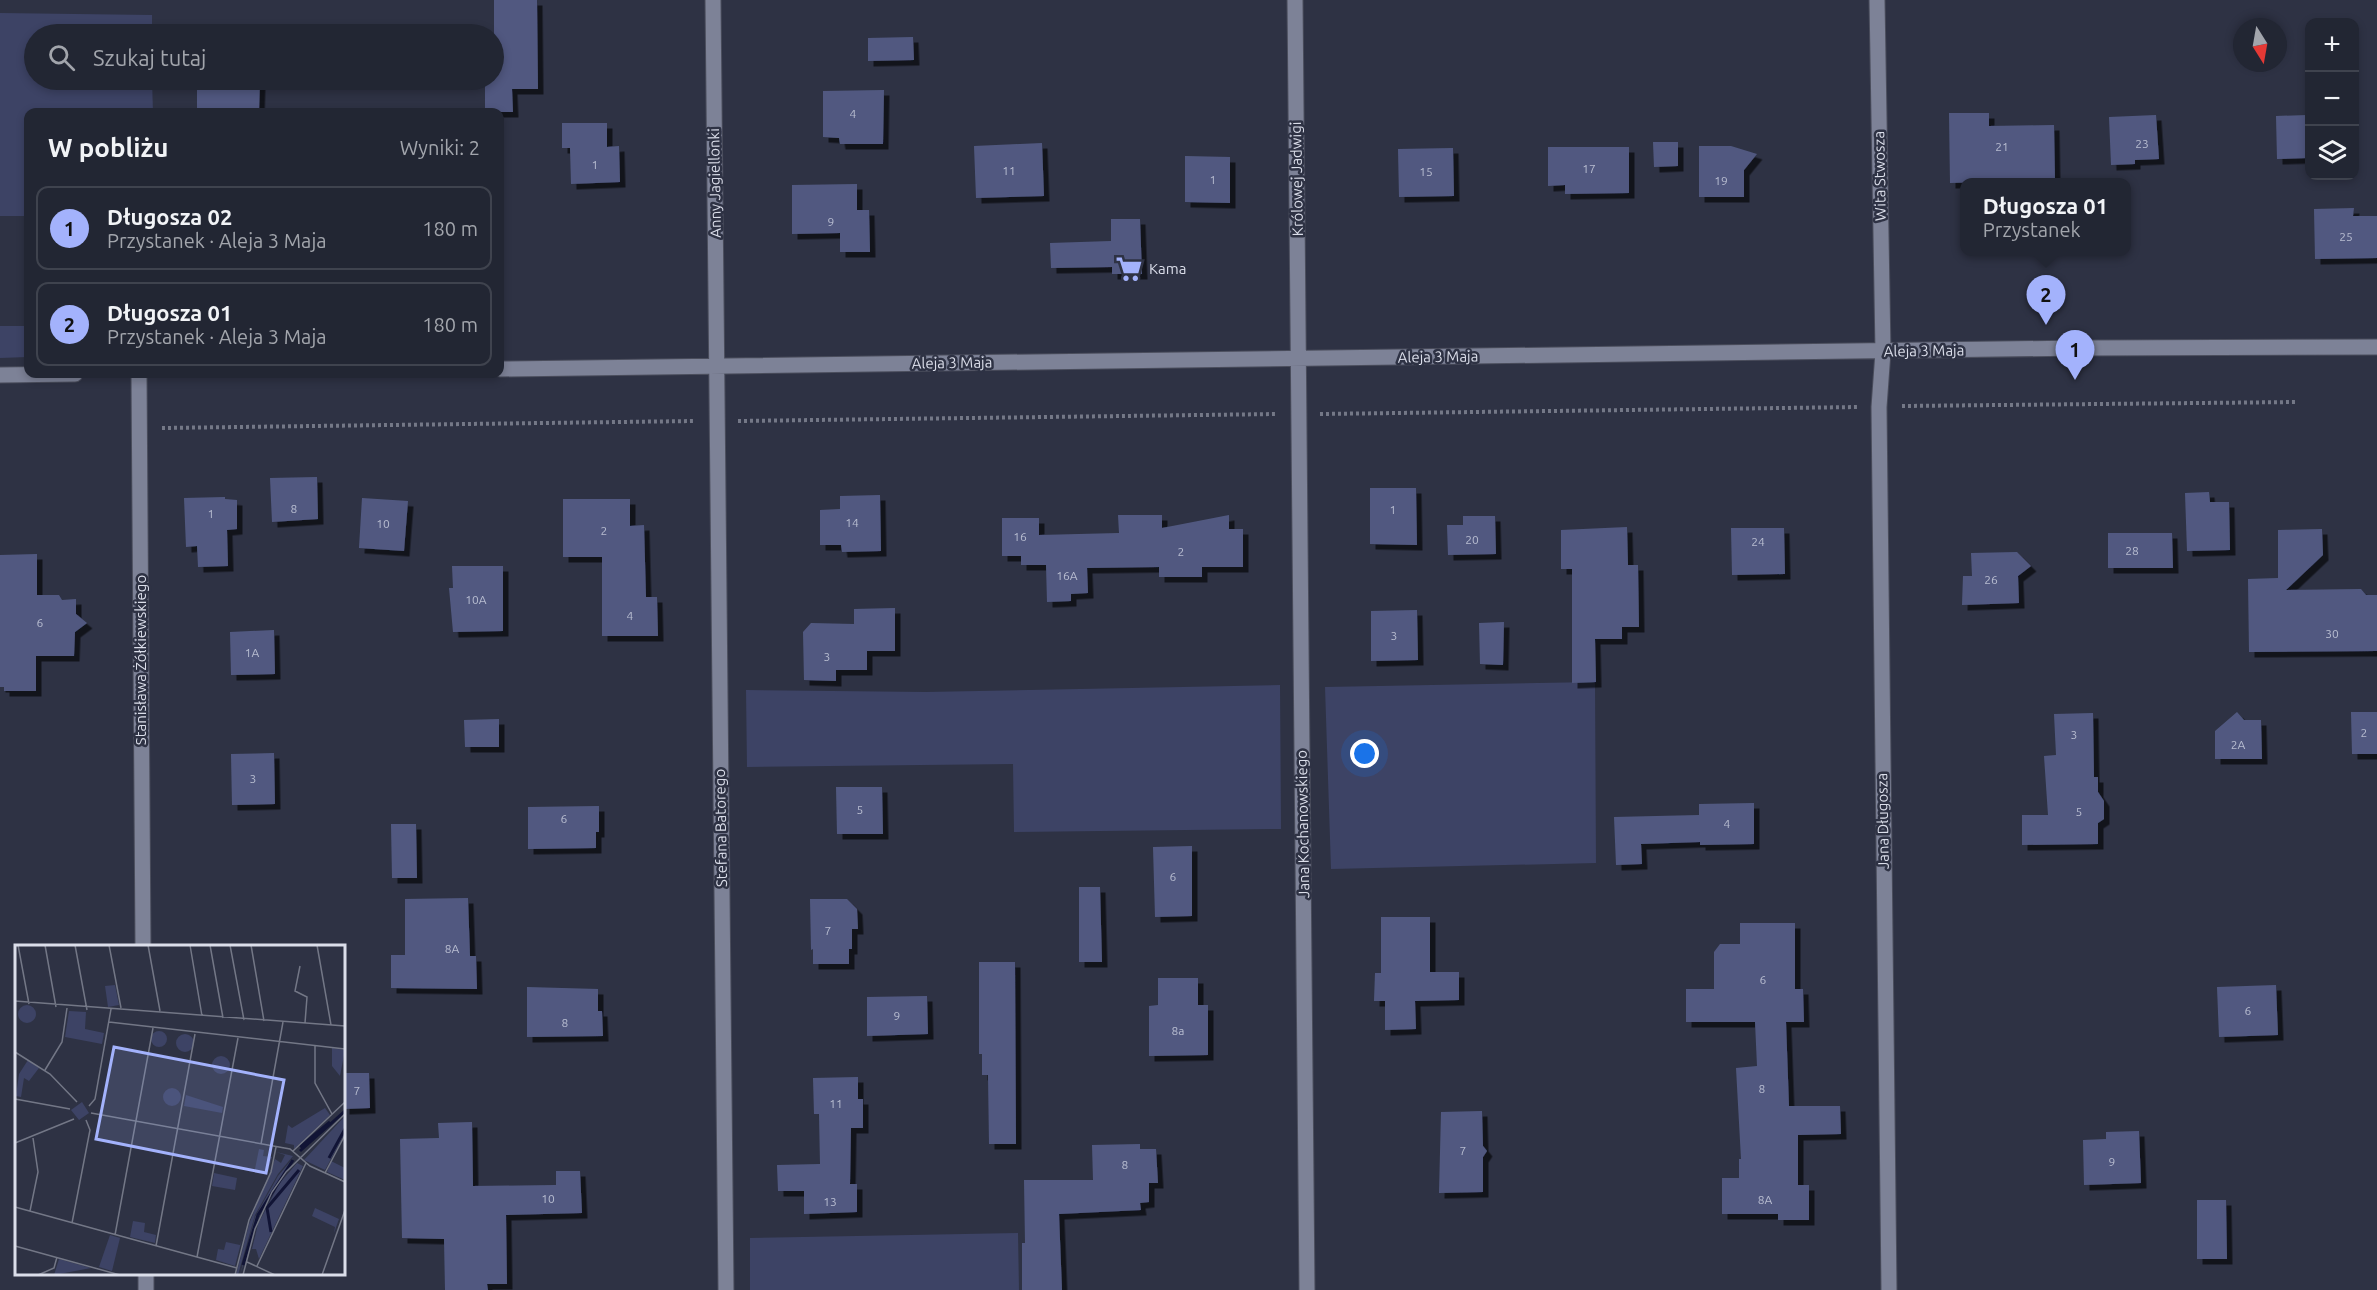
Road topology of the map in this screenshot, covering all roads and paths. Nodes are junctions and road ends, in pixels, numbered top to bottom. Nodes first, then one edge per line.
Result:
1 (713, 0) edge
2 (1295, 0) edge
3 (1877, 0) edge
4 (2377, 347) edge
5 (1883, 352) junction
6 (1298, 358) junction
7 (717, 367) junction
8 (504, 369) edge
9 (0, 375) edge
10 (24, 375) edge
11 (139, 378) edge
12 (2297, 402) dead end
13 (1879, 407) junction
14 (1299, 414) junction
15 (717, 421) junction
16 (155, 428) dead end
17 (143, 945) edge
18 (726, 1290) edge
19 (1307, 1290) edge
20 (1889, 1290) edge

1 - 7 street, Anny Jagiellonki
2 - 6 street, Królowej Jadwigi
3 - 5 street, Wita Stwosza
4 - 5 street, Aleja 3 Maja
5 - 6 street, Aleja 3 Maja
5 - 13 street, Jana Długosza
6 - 7 street, Aleja 3 Maja
6 - 14 street, Jana Kochanowskiego
7 - 8 street, Aleja 3 Maja
7 - 15 street, Stefana Batorego
9 - 10 street
11 - 17 street, Stanisława Żółkiewskiego
12 - 13 path
13 - 14 path
13 - 20 street, Jana Długosza
14 - 15 path
14 - 19 street, Jana Kochanowskiego
15 - 16 path
15 - 18 street, Stefana Batorego

